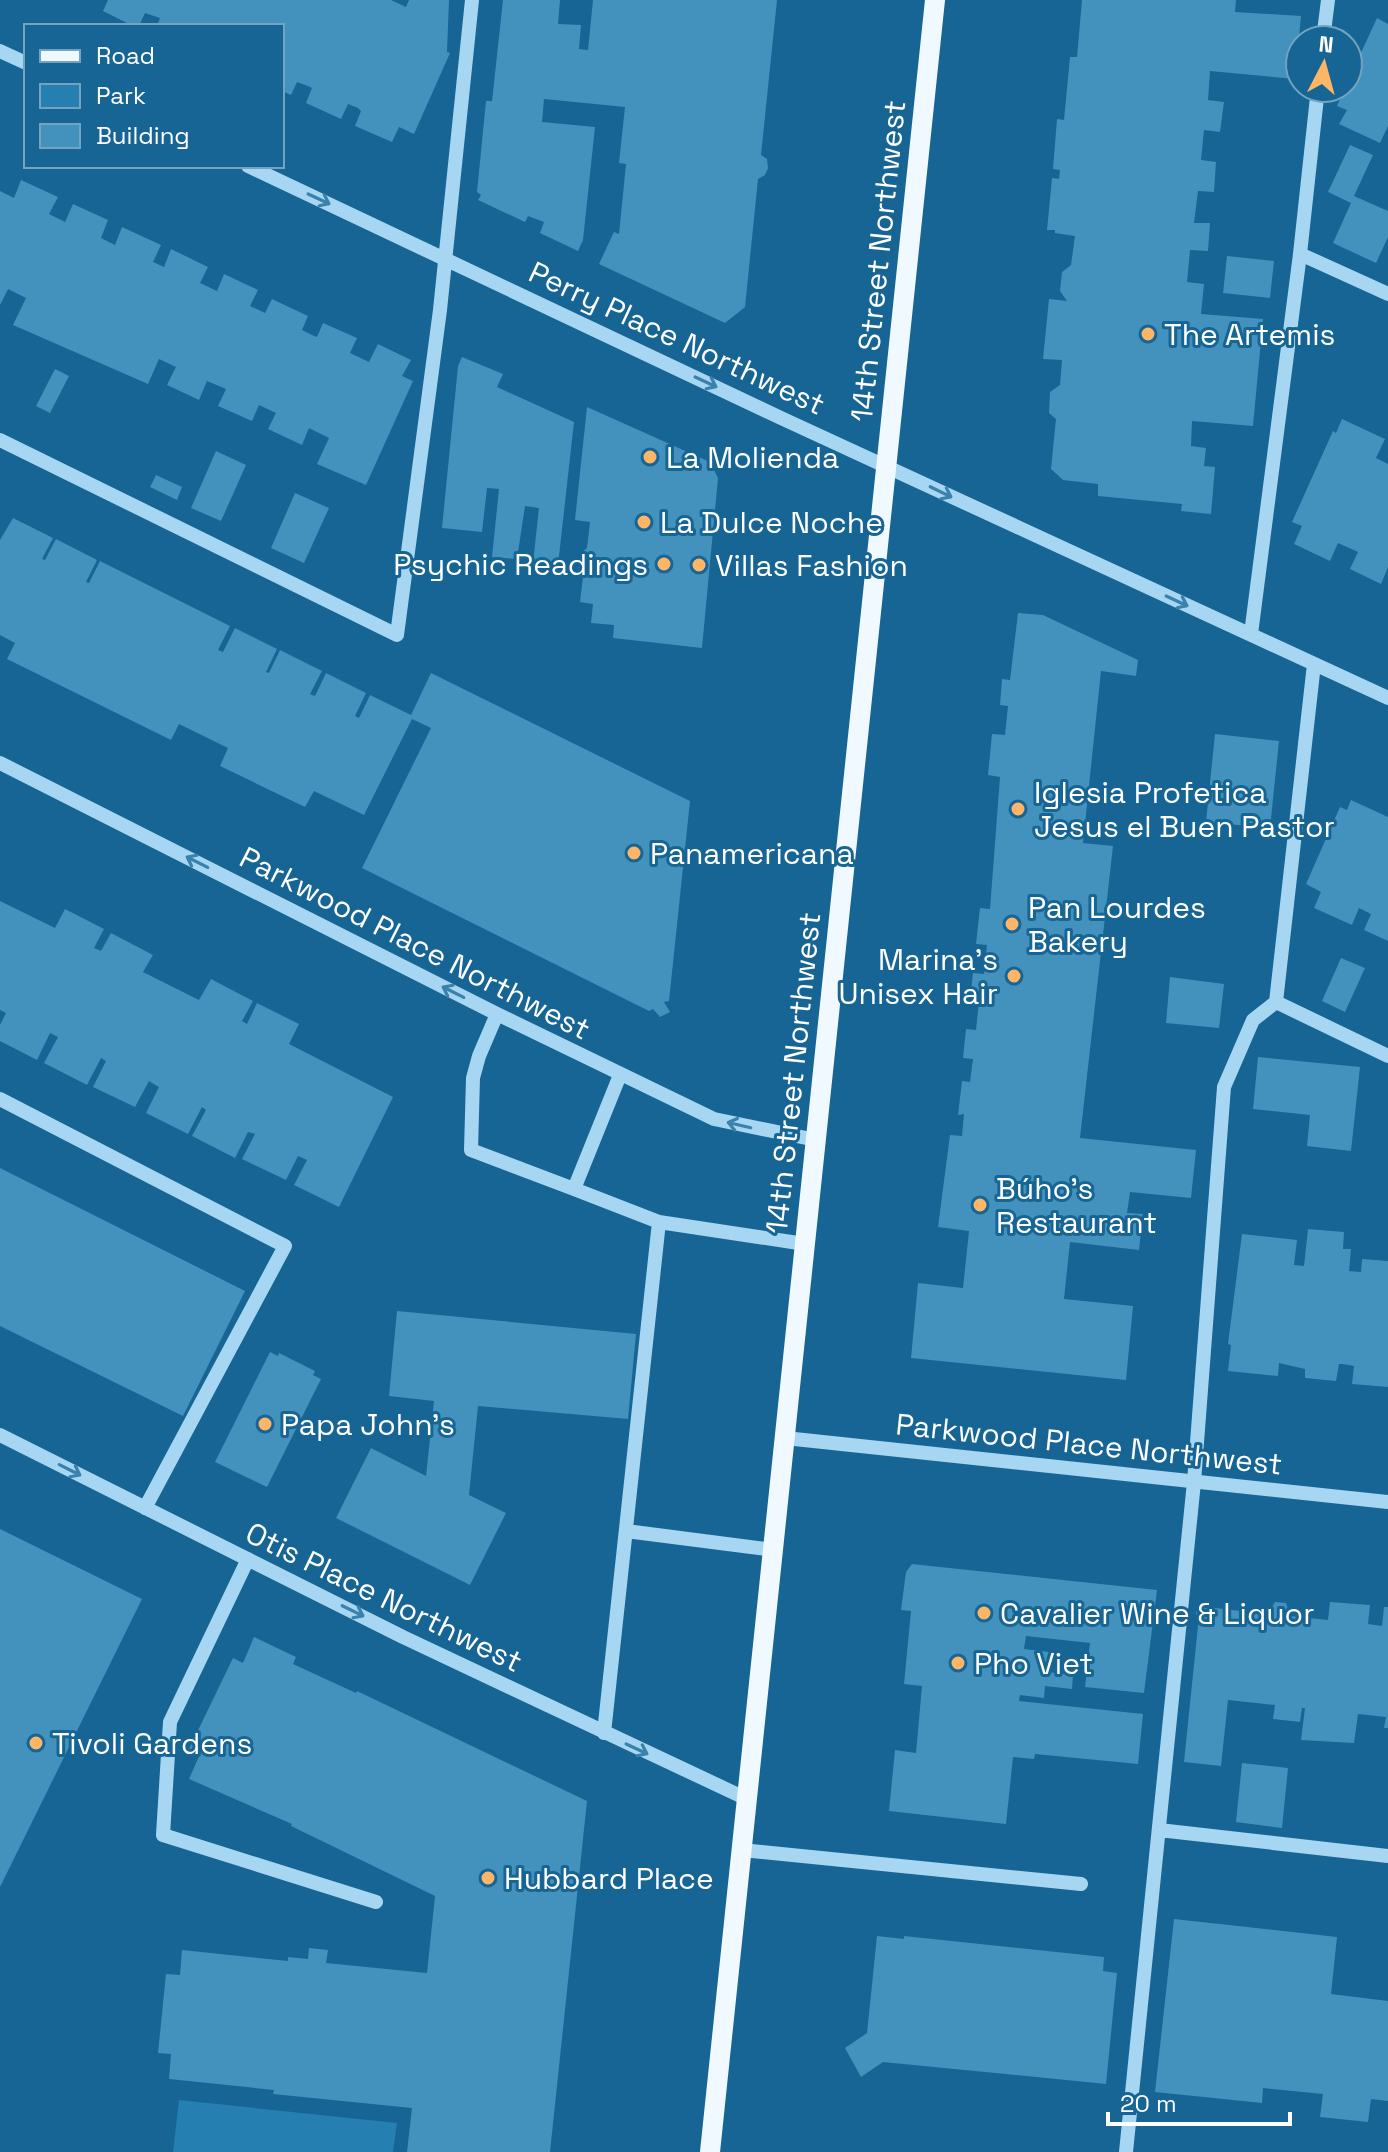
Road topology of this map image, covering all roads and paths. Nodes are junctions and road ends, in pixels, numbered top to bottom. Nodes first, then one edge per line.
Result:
1 (472, 0) edge
2 (935, 0) edge
3 (1328, 0) edge
4 (1325, 24) edge
5 (0, 51) edge
6 (24, 62) edge
7 (1316, 104) edge
8 (252, 168) edge
9 (1300, 254) junction
10 (446, 258) junction
11 (1388, 294) edge
12 (0, 440) edge
13 (887, 465) junction
14 (1251, 634) junction
15 (1314, 664) junction
16 (1388, 698) edge
17 (0, 763) edge
18 (1276, 1002) junction
19 (497, 1014) junction
20 (1388, 1056) edge
21 (620, 1075) junction
22 (0, 1099) edge
23 (816, 1140) junction
24 (574, 1189) junction
25 (659, 1222) junction
26 (805, 1244) junction
27 (0, 1435) edge
28 (785, 1438) junction
29 (1194, 1482) junction
30 (1388, 1502) edge
31 (145, 1508) junction
32 (626, 1531) junction
33 (774, 1550) junction
34 (248, 1559) junction
35 (604, 1733) junction
36 (747, 1799) junction
37 (1159, 1830) junction
38 (742, 1850) junction
39 (1388, 1856) edge
40 (1081, 1884) dead end
41 (376, 1902) dead end
42 (710, 2152) edge
43 (1126, 2152) edge

1 - 10 street
2 - 13 main road, 14th Street Northwest
3 - 4 street
5 - 6 street
7 - 9 street
8 -> 10 street, Perry Place Northwest
9 - 11 street
9 - 14 street
10 - 12 street
10 -> 13 street, Perry Place Northwest
13 -> 14 street, Perry Place Northwest
13 - 23 main road, 14th Street Northwest
14 - 15 street, Perry Place Northwest
15 - 16 street, Perry Place Northwest
15 - 18 street
19 -> 17 street, Parkwood Place Northwest
18 - 20 street
18 - 29 street
19 - 21 street, Parkwood Place Northwest
19 - 24 street
23 -> 21 street, Parkwood Place Northwest
21 - 24 street
22 - 31 street
23 - 26 main road, 14th Street Northwest
24 - 25 street
25 - 26 street
25 - 32 street
26 - 28 main road, 14th Street Northwest
27 -> 31 street, Otis Place Northwest
28 - 29 street, Parkwood Place Northwest
28 - 33 main road, 14th Street Northwest
29 - 30 street, Parkwood Place Northwest
29 - 37 street
31 - 34 street, Otis Place Northwest
32 - 33 street
32 - 35 street
33 - 36 main road, 14th Street Northwest
34 -> 35 street, Otis Place Northwest
34 - 41 street
35 -> 36 street, Otis Place Northwest
36 - 38 main road, 14th Street Northwest
37 - 39 street
37 - 43 street
38 - 40 street
38 - 42 main road, 14th Street Northwest

